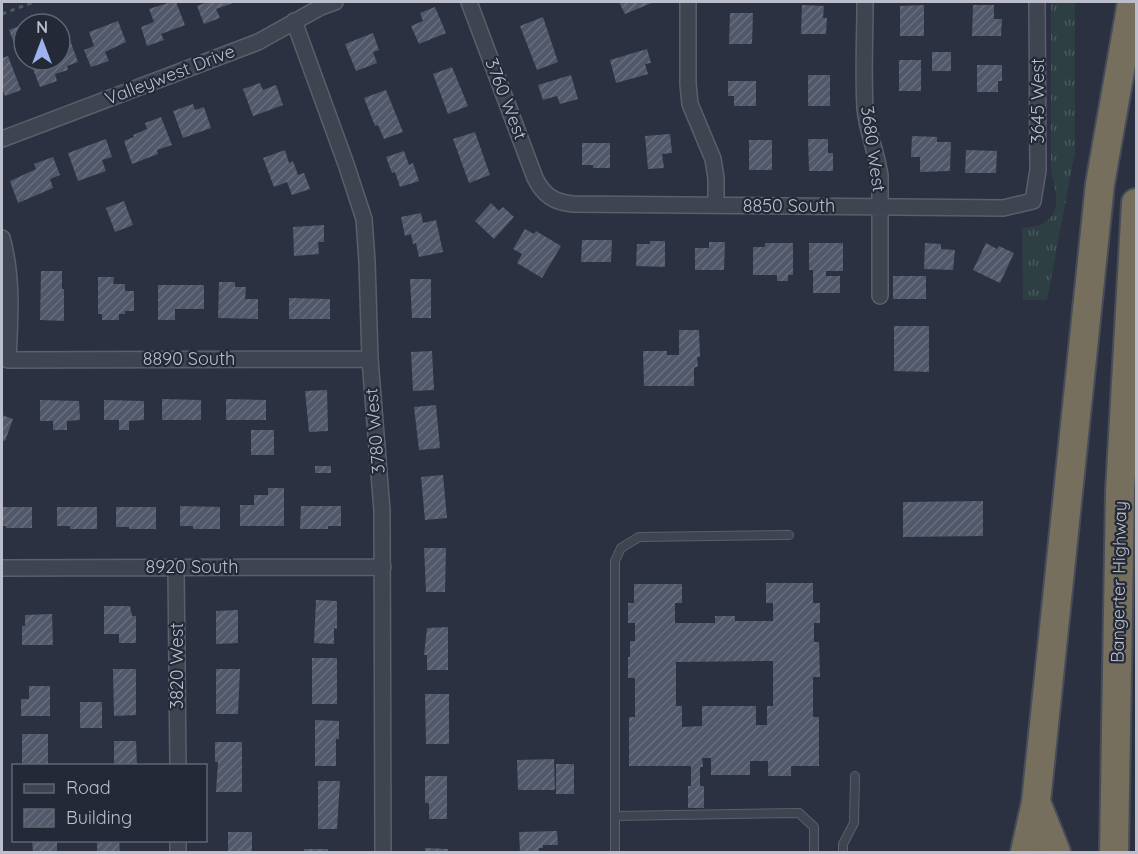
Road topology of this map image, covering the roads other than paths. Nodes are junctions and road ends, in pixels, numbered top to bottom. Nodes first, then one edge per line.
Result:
1 (335, 2) edge
2 (469, 2) edge
3 (688, 2) edge
4 (865, 2) edge
5 (1037, 2) edge
6 (1132, 2) edge
7 (294, 21) junction
8 (2, 139) edge
9 (547, 195) joint
10 (1033, 201) joint
11 (1137, 203) edge
12 (716, 205) junction
13 (880, 206) junction
14 (2, 238) edge
15 (880, 296) dead end
16 (370, 359) junction
17 (789, 535) dead end
18 (176, 567) junction
19 (383, 567) junction
20 (2, 568) edge
21 (178, 764) edge
22 (855, 776) dead end
23 (1036, 802) junction
24 (615, 816) junction
25 (383, 852) edge
26 (615, 852) edge
27 (814, 852) edge
28 (843, 852) edge
29 (1025, 852) edge
30 (1056, 852) edge
31 (1114, 852) edge

1 - 7 street, Valleywest Drive
2 - 9 street, 3760 West
3 - 12 street
4 - 13 street, 3680 West
5 - 10 street, 3645 West
6 - 23 highway
7 - 8 street, Valleywest Drive
7 - 16 street, 3780 West
9 - 12 street, 8850 South
10 - 13 street, 8850 South
11 - 31 highway, Bangerter Highway
12 - 13 street, 8850 South
13 - 15 street, 3680 West
14 - 16 street, 8890 South
16 - 19 street, 3780 West
17 - 24 lane
18 - 19 street, 8920 South
18 - 20 street, 8920 South
18 - 21 street, 3820 West
19 - 25 street, 3780 West
22 - 28 lane
23 - 29 highway
23 - 30 highway
24 - 26 lane
24 - 27 lane

